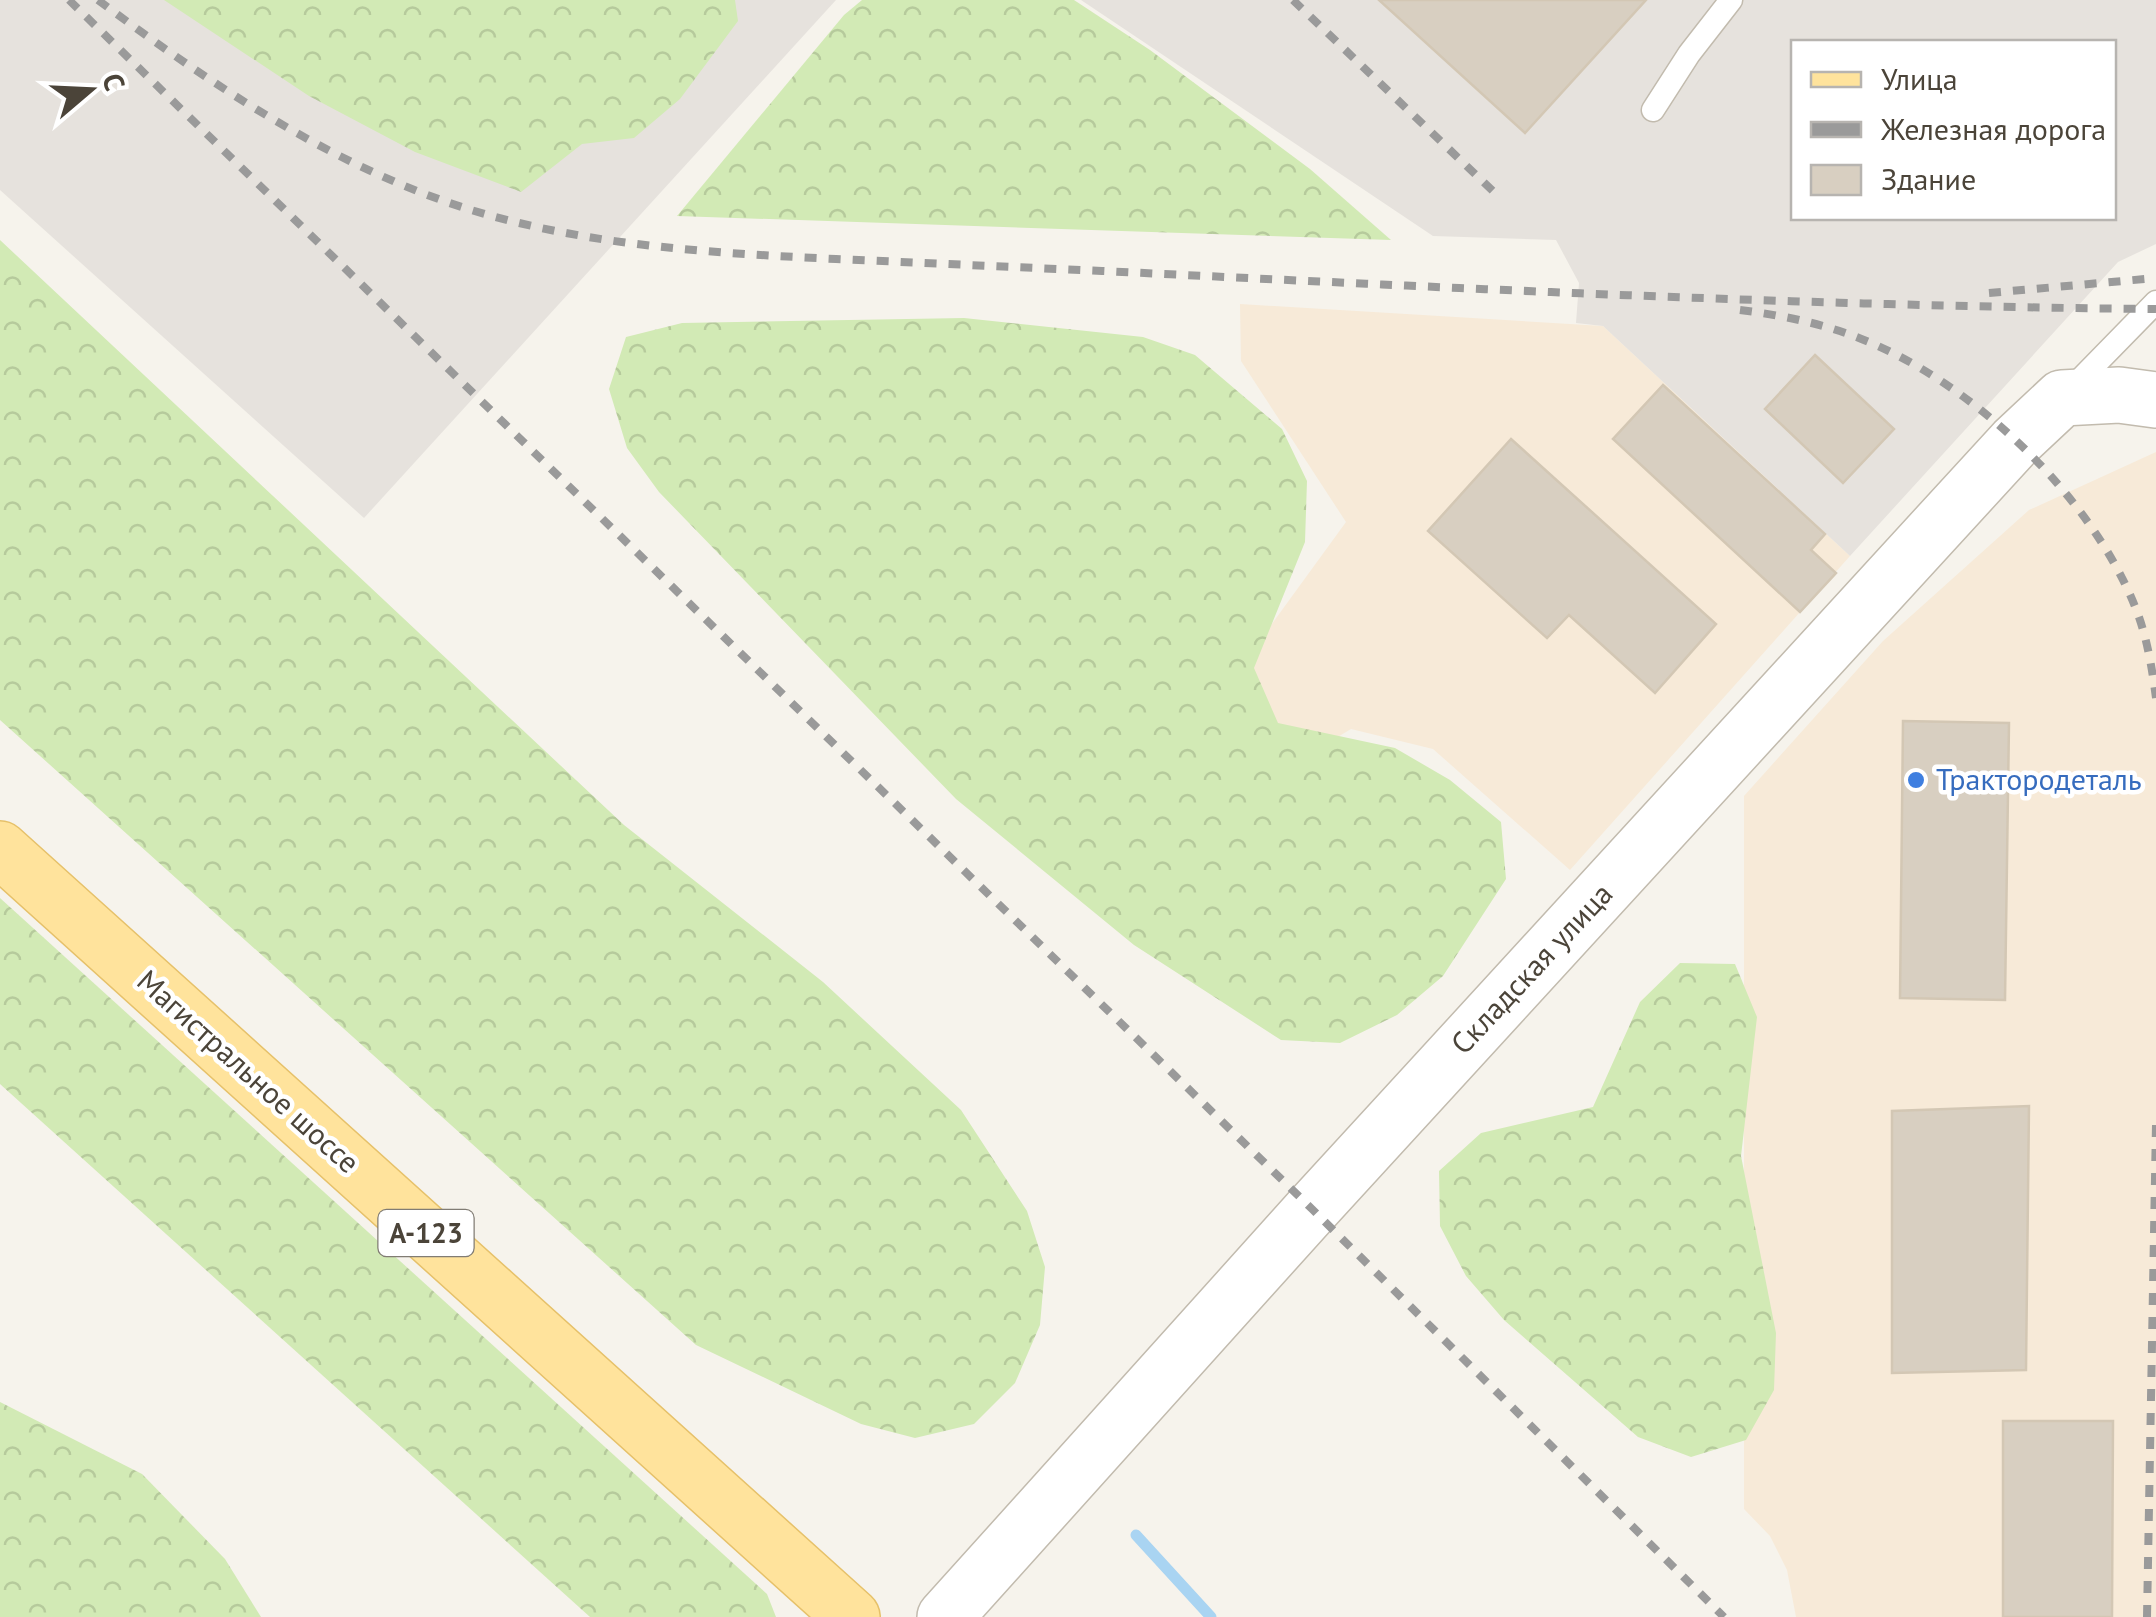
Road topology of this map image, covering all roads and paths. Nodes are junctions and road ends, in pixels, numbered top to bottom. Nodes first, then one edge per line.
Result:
1 (1731, 0) edge
2 (1654, 110) dead end
3 (2156, 302) edge
4 (2062, 398) junction
5 (2156, 400) edge
6 (0, 849) edge
7 (852, 1617) edge
8 (945, 1617) edge

1 - 2 lane
3 - 4 lane
4 - 5 street
4 - 8 street, Складская улица
6 - 7 main road, Магистральное шоссе / А-123

